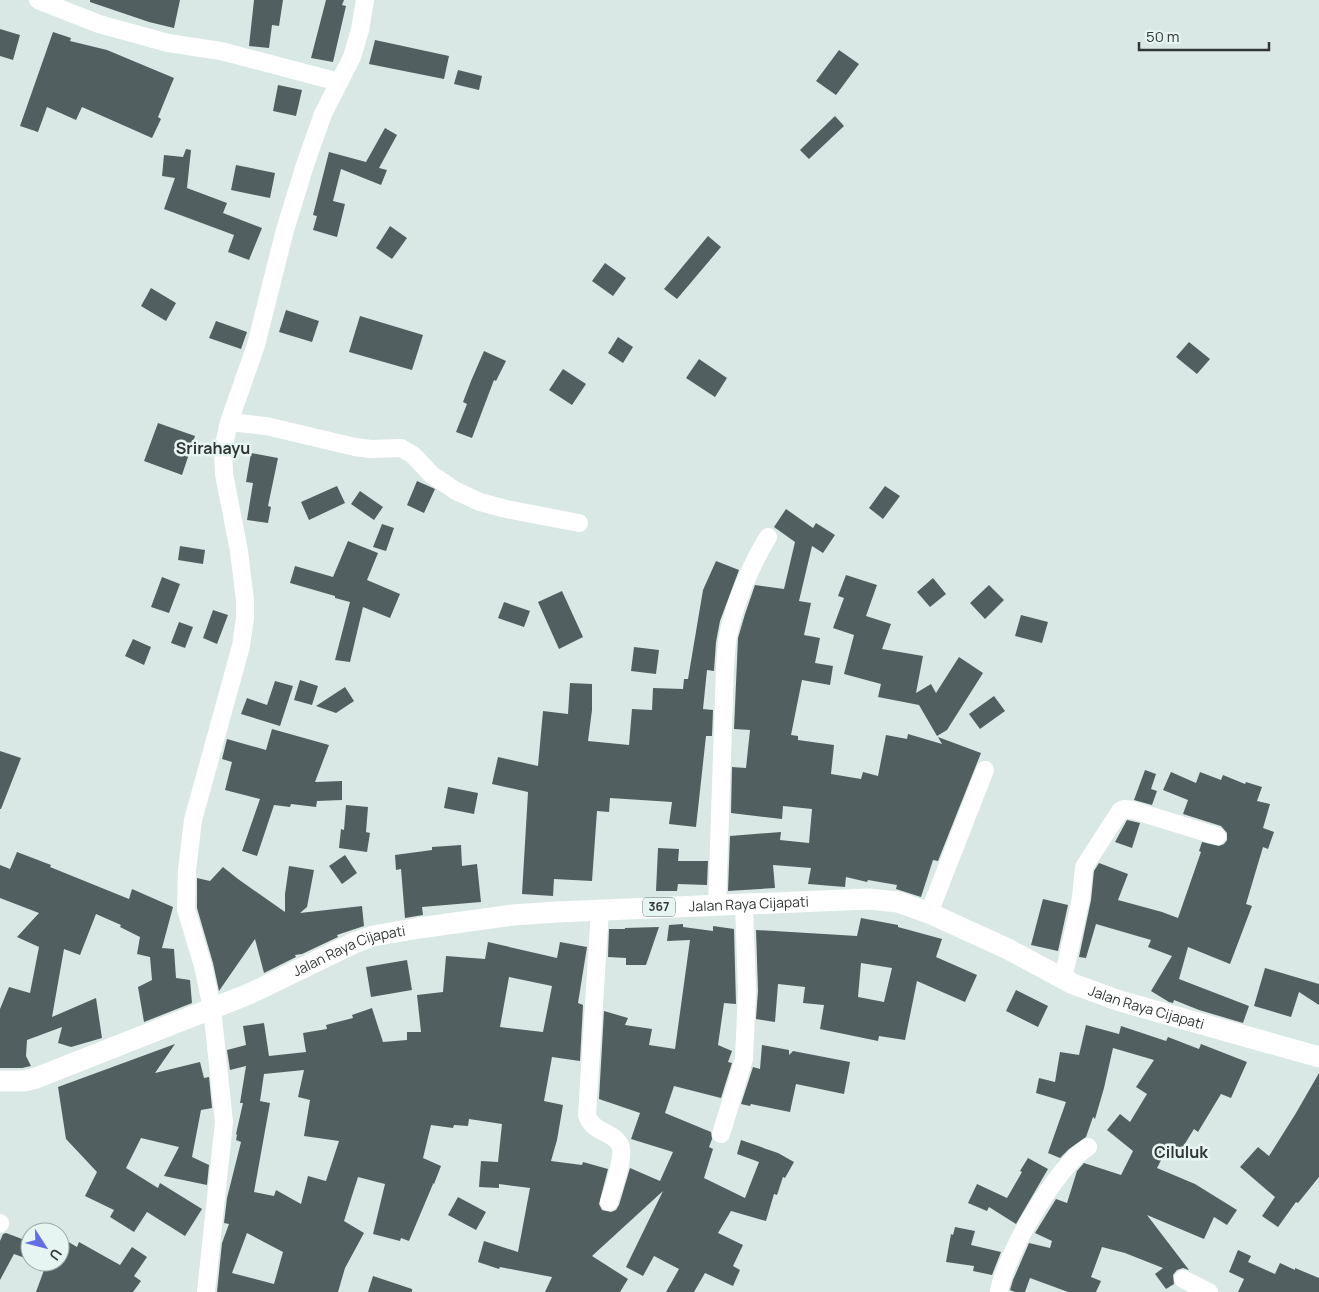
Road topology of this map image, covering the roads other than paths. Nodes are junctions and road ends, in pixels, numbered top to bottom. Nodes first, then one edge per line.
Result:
1 (38, 0) edge
2 (365, 0) edge
3 (339, 82) junction
4 (229, 422) junction
5 (579, 523) dead end
6 (768, 536) dead end
7 (985, 770) dead end
8 (1218, 836) dead end
9 (744, 904) junction
10 (717, 905) junction
11 (600, 910) junction
12 (929, 913) junction
13 (1063, 979) junction
14 (212, 1008) junction
15 (1319, 1057) edge
16 (0, 1081) edge
17 (721, 1134) dead end
18 (1088, 1147) dead end
19 (609, 1202) dead end
20 (1183, 1279) dead end
21 (206, 1292) edge
22 (999, 1292) edge
23 (1209, 1292) edge

1 - 3 street
2 - 3 street
3 - 4 street
4 - 5 street
4 - 14 street
6 - 10 street
7 - 12 street
8 - 13 street
9 - 10 main road, Jalan Raya Cijapati / 367
9 - 12 main road, Jalan Raya Cijapati / 367
9 - 17 street
10 - 11 main road, Jalan Raya Cijapati / 367
11 - 14 main road, Jalan Raya Cijapati / 367
11 - 19 street
12 - 13 main road, Jalan Raya Cijapati / 367
13 - 15 main road, Jalan Raya Cijapati / 367
14 - 16 main road, Jalan Raya Cijapati / 367
14 - 21 street
18 - 22 street
20 - 23 street

